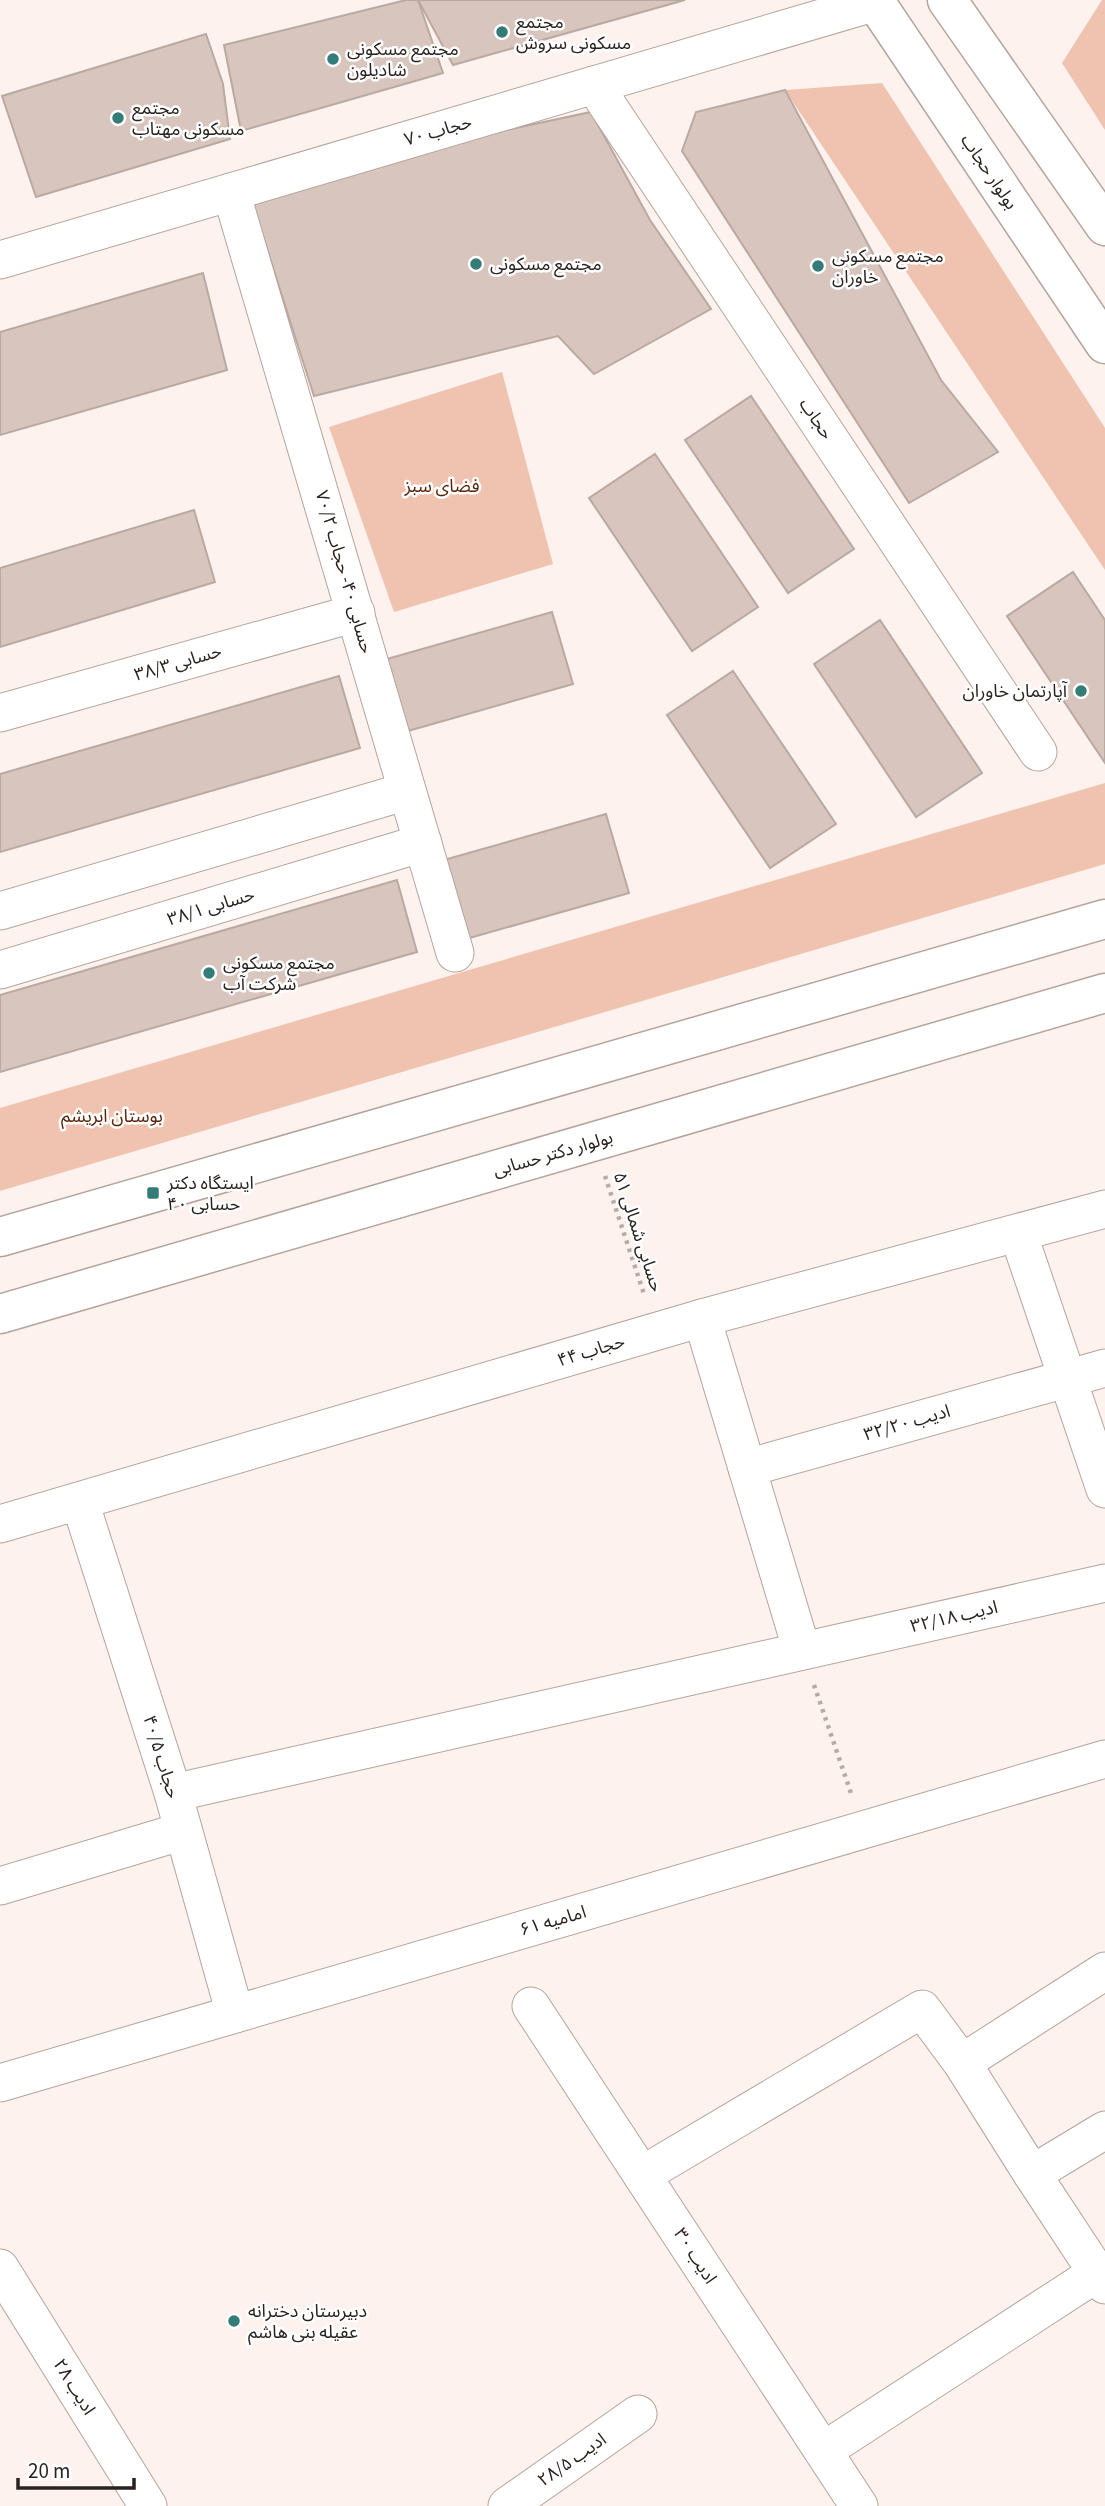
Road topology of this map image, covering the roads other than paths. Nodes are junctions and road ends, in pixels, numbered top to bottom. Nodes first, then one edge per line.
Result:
1 (947, 0) edge
2 (875, 1) edge
3 (594, 85) junction
4 (231, 192) junction
5 (1105, 226) edge
6 (0, 260) edge
7 (1105, 344) edge
8 (356, 613) junction
9 (0, 713) edge
10 (1038, 752) dead end
11 (407, 791) junction
12 (423, 843) junction
13 (0, 911) edge
14 (1105, 919) edge
15 (456, 953) dead end
16 (0, 970) edge
17 (1105, 993) edge
18 (1105, 1209) edge
19 (1018, 1233) junction
20 (0, 1237) edge
21 (0, 1314) edge
22 (702, 1318) junction
23 (1105, 1368) edge
24 (1066, 1379) junction
25 (747, 1468) junction
26 (1105, 1489) edge
27 (80, 1502) junction
28 (0, 1524) edge
29 (1105, 1583) edge
30 (802, 1651) junction
31 (1105, 1759) edge
32 (173, 1793) junction
33 (183, 1831) junction
34 (0, 1886) edge
35 (1105, 1971) edge
36 (531, 2006) dead end
37 (235, 2014) junction
38 (962, 2063) junction
39 (0, 2082) edge
40 (1105, 2130) edge
41 (1032, 2174) junction
42 (642, 2175) junction
43 (0, 2268) edge
44 (1101, 2279) edge
45 (638, 2414) dead end
46 (823, 2451) junction
47 (146, 2505) edge
48 (506, 2506) edge
49 (859, 2506) edge

1 - 5 main road
2 - 3 street, حجاب ۷۰
2 - 7 main road, بولوار حجاب
3 - 4 street, حجاب ۷۰
3 - 10 street, حجاب
4 - 6 street, حجاب ۷۰
4 - 8 street, حسابی ۴۰- حجاب ۷۰/۲
8 - 9 street, حسابی ۳۸/۳
8 - 11 street, حسابی ۴۰- حجاب ۷۰/۲
11 - 12 street, حسابی ۴۰- حجاب ۷۰/۲
11 - 13 street
12 - 15 street, حسابی ۴۰- حجاب ۷۰/۲
12 - 16 street, حسابی ۳۸/۱
14 - 20 main road
17 - 21 main road, بولوار دکتر حسابی
18 - 19 street, حجاب ۴۴
19 - 22 street, حجاب ۴۴
19 - 24 street
22 - 25 street
22 - 27 street, حجاب ۴۴
23 - 24 street, ادیب ۳۲/۲۰
24 - 25 street, ادیب ۳۲/۲۰
24 - 26 street
25 - 30 street
27 - 28 street, حجاب ۴۴
27 - 32 street, حجاب ۴۰/۵
29 - 30 street, ادیب ۳۲/۱۸
30 - 32 street, ادیب ۳۲/۱۸
31 - 37 street, امامیه ۶۱
32 - 33 street, حجاب ۴۰/۵
33 - 34 street
33 - 37 street, حجاب ۴۰/۵
35 - 38 street
36 - 42 street, ادیب ۳۰
37 - 39 street, امامیه ۶۱
38 - 41 street
38 - 42 street
40 - 41 street
41 - 44 street
42 - 46 street, ادیب ۳۰
43 - 47 street, ادیب ۲۸
44 - 46 street
45 - 48 street, ادیب ۲۸/۵
46 - 49 street, ادیب ۳۰

